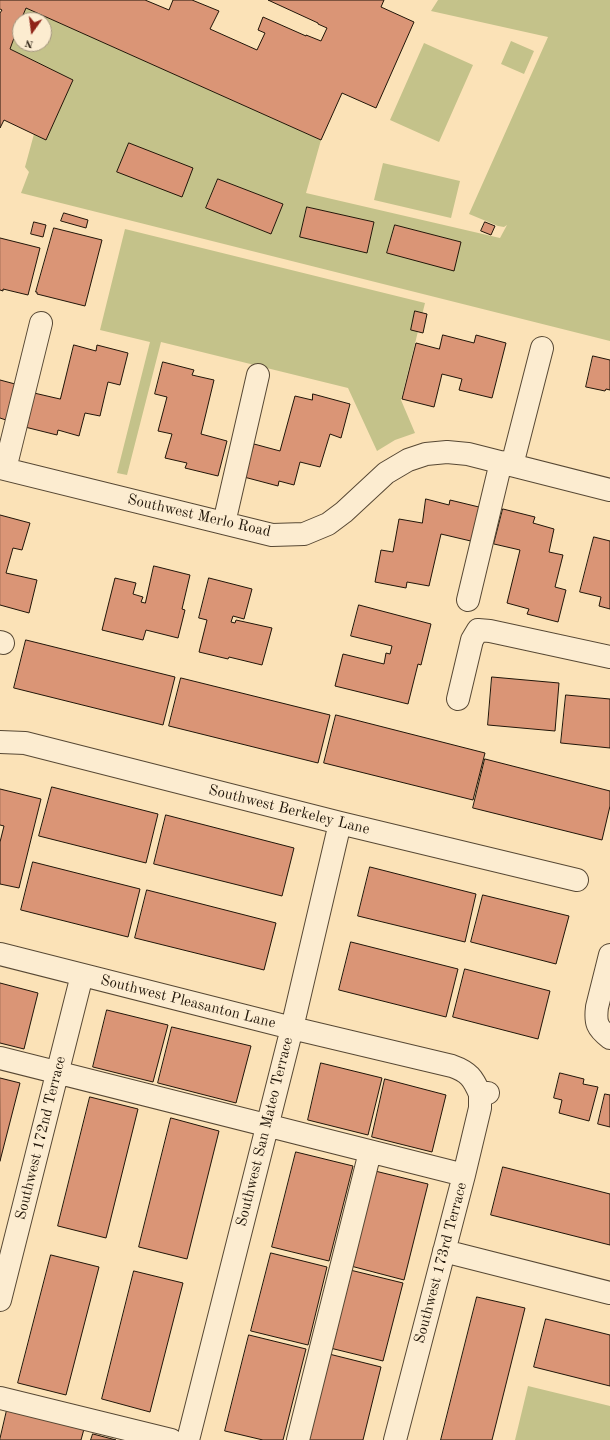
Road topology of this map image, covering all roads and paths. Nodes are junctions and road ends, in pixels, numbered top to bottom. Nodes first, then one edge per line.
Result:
1 (41, 323) dead end
2 (542, 348) dead end
3 (258, 375) dead end
4 (507, 464) junction
5 (2, 468) edge
6 (610, 490) edge
7 (224, 523) junction
8 (468, 600) dead end
9 (610, 657) edge
10 (458, 699) dead end
11 (0, 742) edge
12 (340, 823) junction
13 (577, 880) dead end
14 (0, 954) edge
15 (610, 955) edge
16 (82, 975) junction
17 (292, 1028) junction
18 (603, 1030) edge
19 (0, 1058) edge
20 (57, 1073) junction
21 (484, 1094) joint
22 (267, 1126) junction
23 (370, 1152) junction
24 (464, 1175) junction
25 (444, 1251) junction
26 (610, 1293) edge
27 (0, 1300) edge
28 (0, 1398) edge
29 (171, 1440) edge
30 (188, 1440) edge
31 (298, 1440) edge
32 (395, 1440) edge

1 - 5 street
2 - 4 street
3 - 7 street
4 - 6 street, Southwest Merlo Road
4 - 7 street, Southwest Merlo Road
4 - 8 street
5 - 7 street, Southwest Merlo Road
9 - 10 street
11 - 12 street, Southwest Berkeley Lane
12 - 13 street, Southwest Berkeley Lane
12 - 17 street, Southwest San Mateo Terrace
14 - 16 street, Southwest Pleasanton Lane
15 - 18 street
16 - 17 street, Southwest Pleasanton Lane
16 - 20 street, Southwest 172nd Terrace
17 - 21 street, Southwest Pleasanton Lane
17 - 22 street, Southwest San Mateo Terrace
19 - 20 street
20 - 22 street
20 - 27 street, Southwest 172nd Terrace
21 - 24 street, Southwest 173rd Terrace
22 - 23 street
22 - 30 street, Southwest San Mateo Terrace
23 - 24 street
23 - 31 street
24 - 25 street, Southwest 173rd Terrace
25 - 26 street
25 - 32 street, Southwest 173rd Terrace
28 - 29 street

